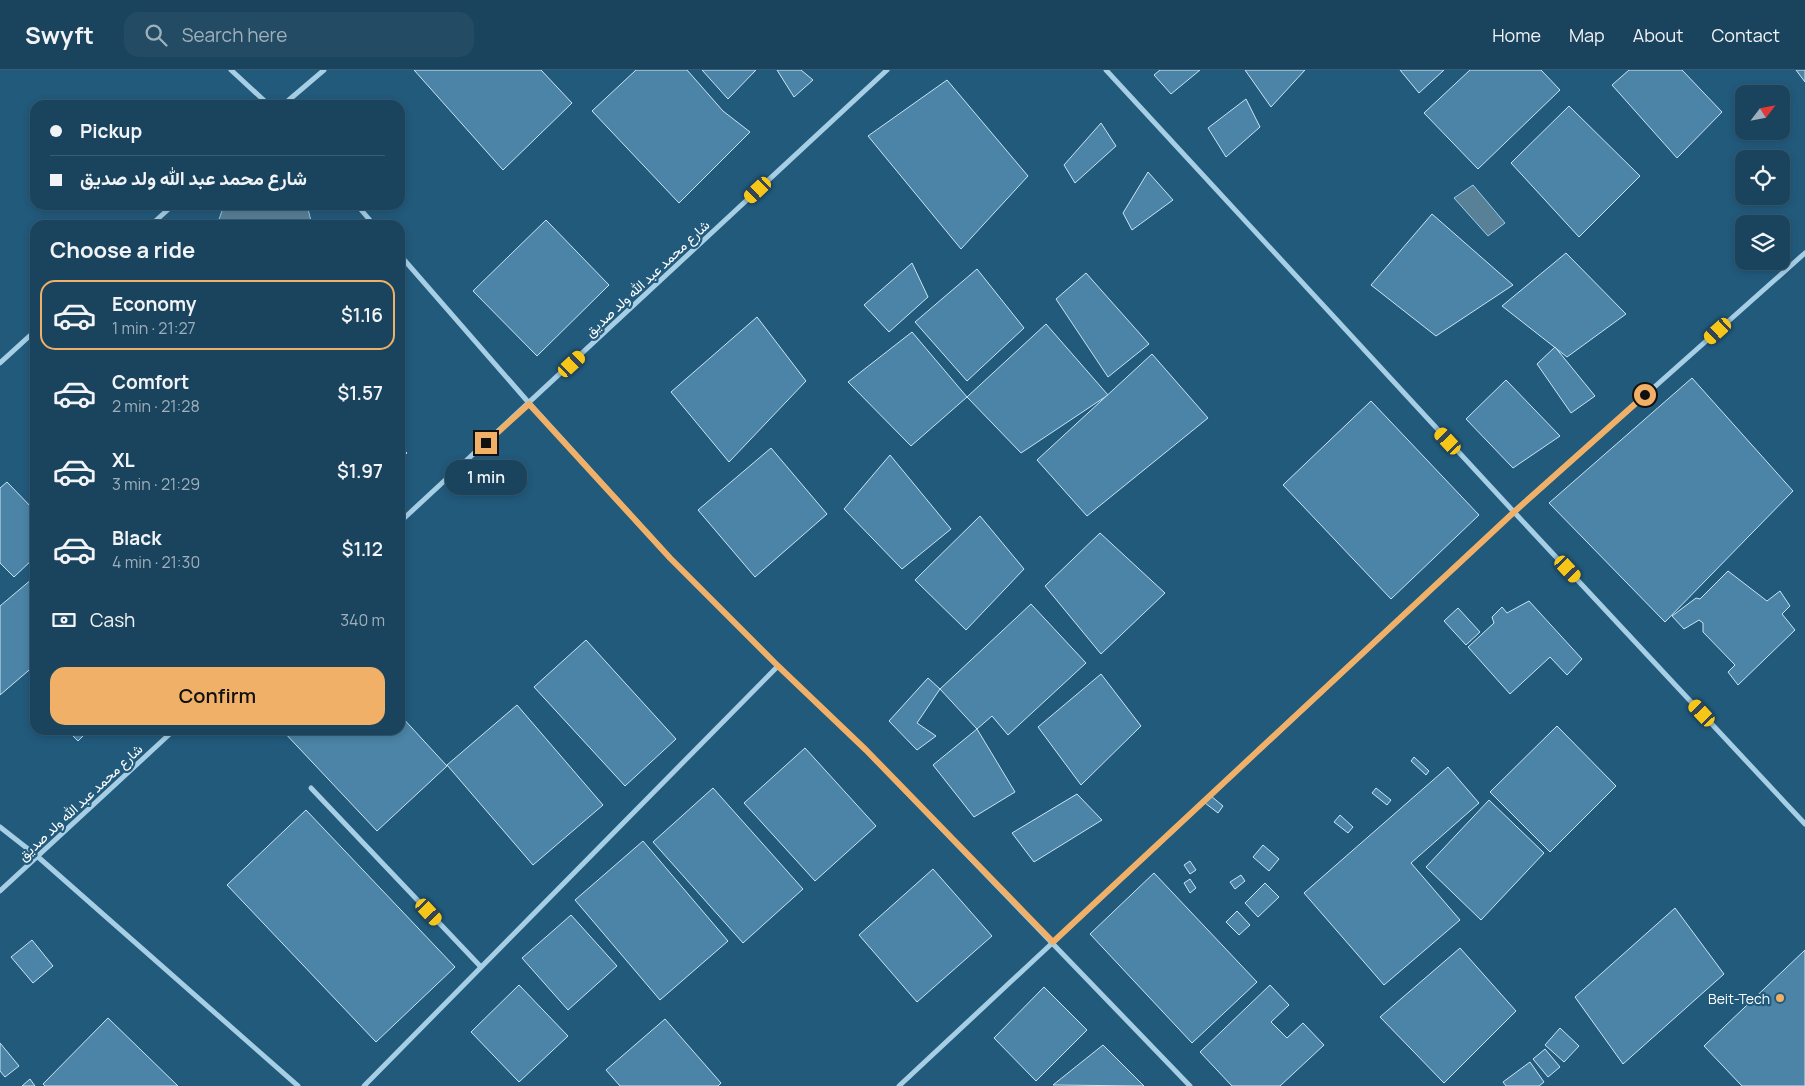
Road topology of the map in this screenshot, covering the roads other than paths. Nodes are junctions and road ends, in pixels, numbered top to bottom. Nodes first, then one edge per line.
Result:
1 (231, 70) edge
2 (324, 70) edge
3 (887, 70) edge
4 (1106, 70) edge
5 (263, 100) edge
6 (289, 100) edge
7 (168, 210) edge
8 (361, 210) edge
9 (156, 220) edge
10 (370, 220) edge
11 (1805, 253) edge
12 (405, 261) edge
13 (30, 336) edge
14 (0, 363) edge
15 (529, 404) junction
16 (1514, 512) junction
17 (405, 517) edge
18 (778, 666) junction
19 (169, 735) edge
20 (311, 788) dead end
21 (1805, 824) edge
22 (0, 827) edge
23 (37, 856) junction
24 (0, 891) edge
25 (1053, 942) junction
26 (481, 967) junction
27 (298, 1086) edge
28 (364, 1086) edge
29 (899, 1086) edge
30 (1190, 1086) edge

1 - 5 street
2 - 6 street
3 - 15 street, شارع محمد عبد الله ولد صديق
4 - 16 street
7 - 9 street
8 - 10 street
11 - 16 street
12 - 15 street
13 - 14 street
15 - 17 street, شارع محمد عبد الله ولد صديق
15 - 18 street
16 - 21 street
16 - 25 street
18 - 25 street
18 - 26 street
19 - 23 street, شارع محمد عبد الله ولد صديق
20 - 26 street
22 - 23 street
23 - 24 street, شارع محمد عبد الله ولد صديق
23 - 27 street
25 - 29 street
25 - 30 street
26 - 28 street

